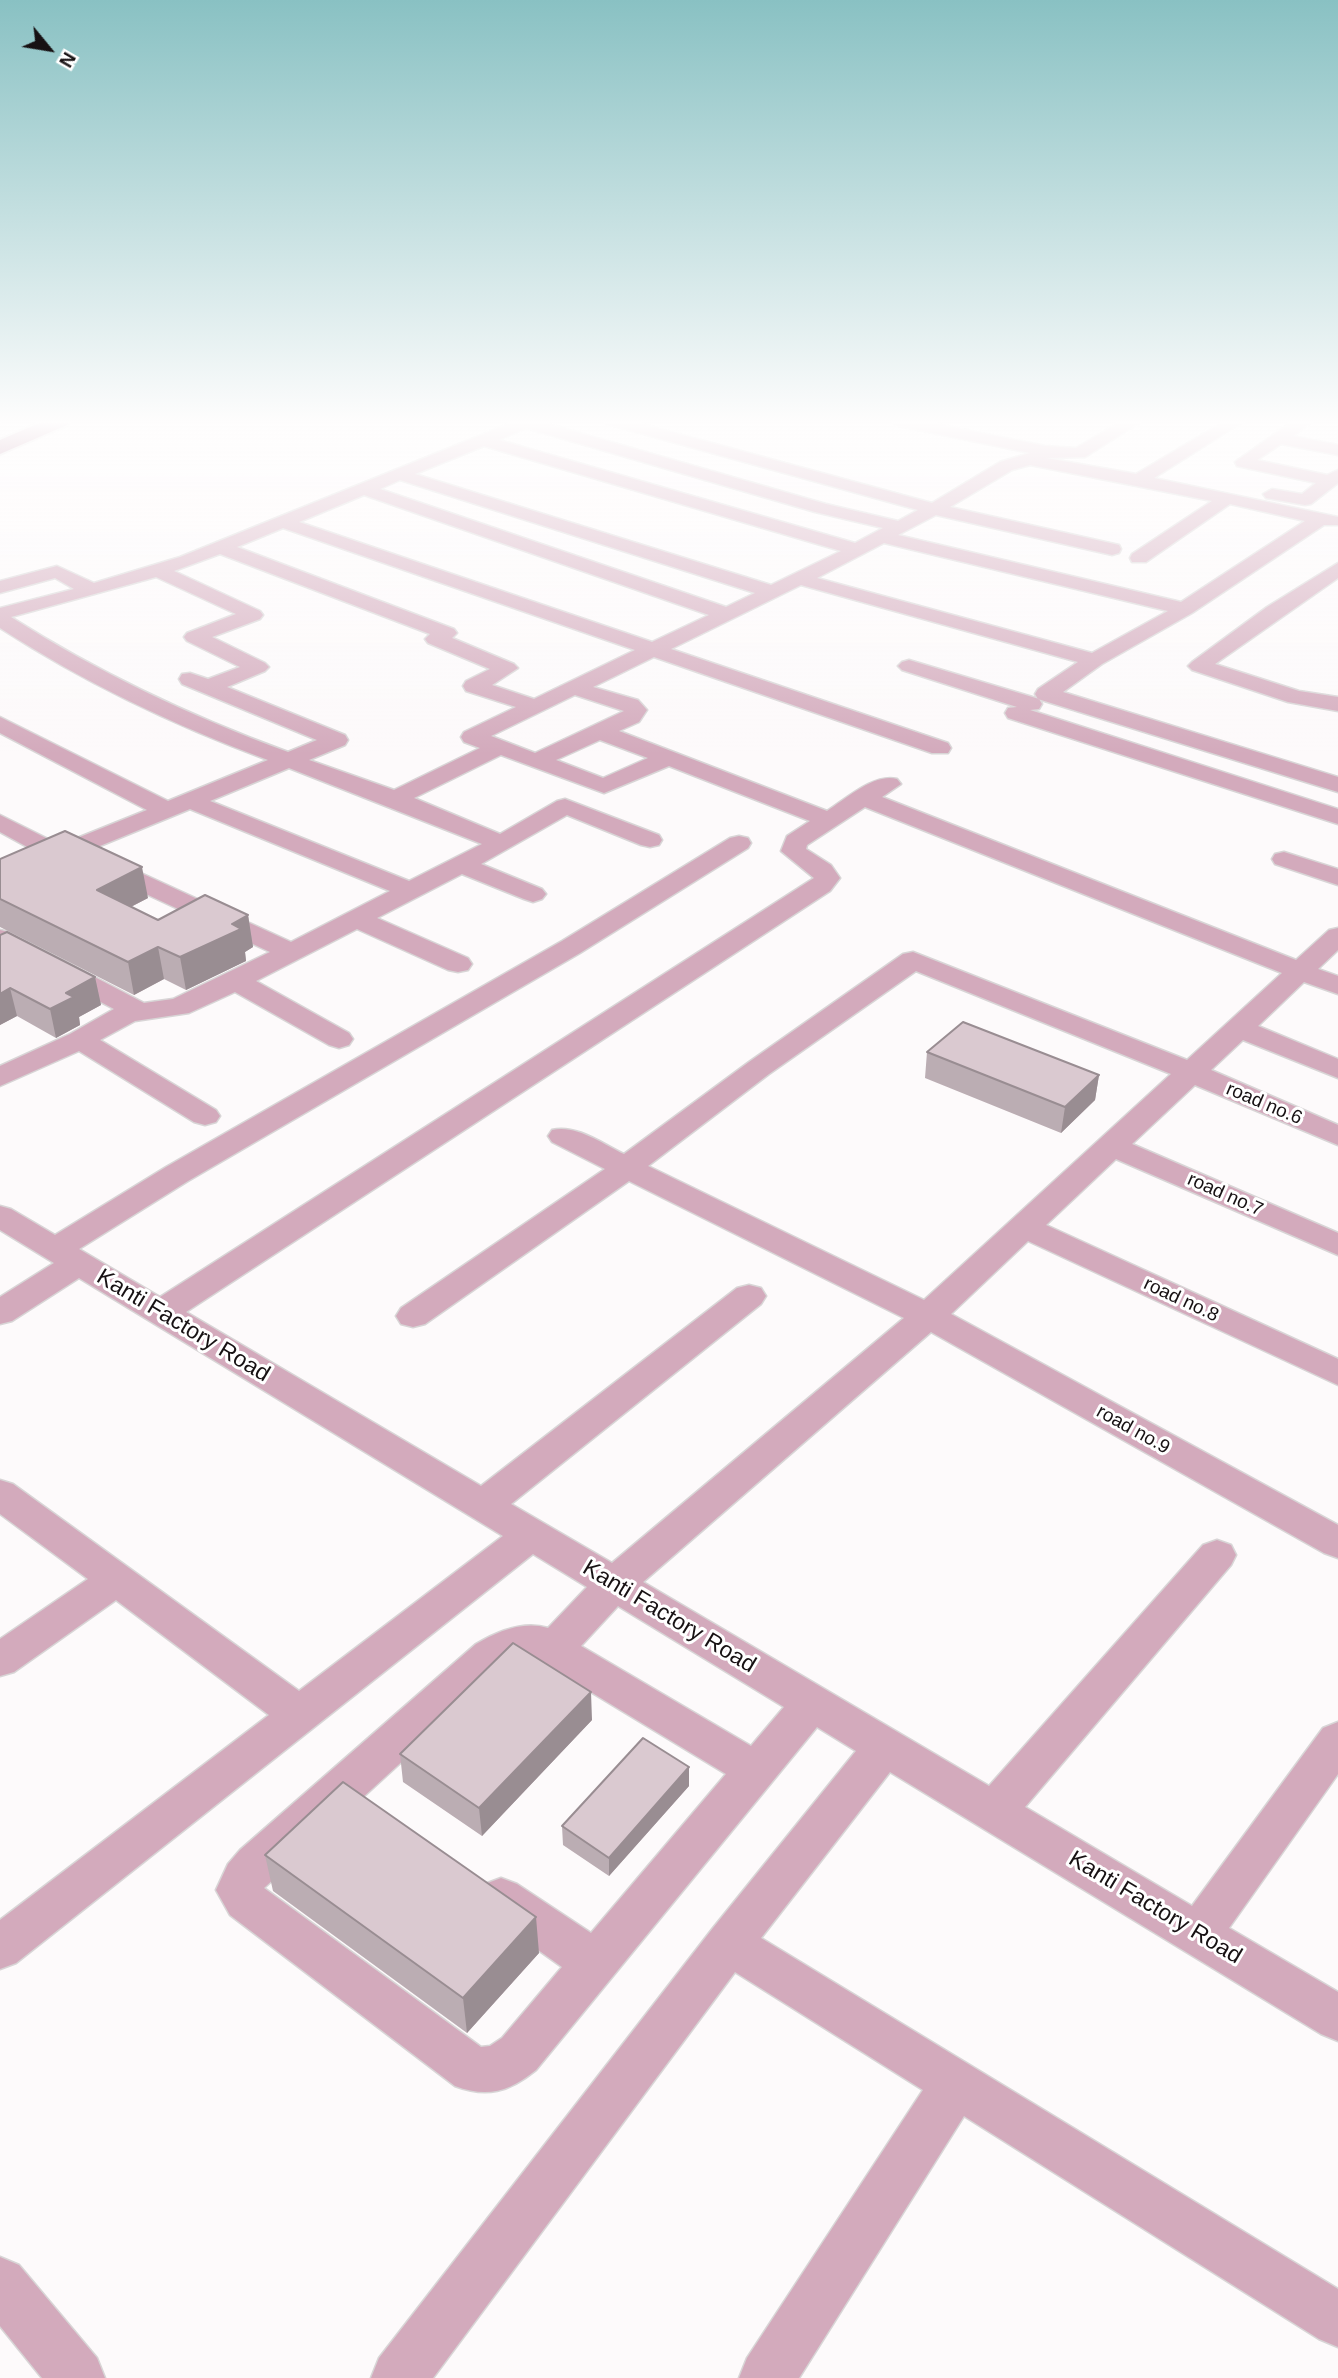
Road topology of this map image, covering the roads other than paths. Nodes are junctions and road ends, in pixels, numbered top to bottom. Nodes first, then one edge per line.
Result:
1 (259, 532) edge
2 (311, 532) edge
3 (489, 532) edge
4 (582, 532) edge
5 (796, 532) edge
6 (891, 532) joint
7 (1039, 532) edge
8 (1177, 532) edge
9 (1310, 532) edge
10 (221, 548) junction
11 (1112, 548) dead end
12 (858, 550) junction
13 (1139, 558) dead end
14 (1338, 569) edge
15 (159, 571) junction
16 (800, 579) junction
17 (0, 587) edge
18 (92, 590) junction
19 (772, 592) junction
20 (1185, 609) junction
21 (727, 614) junction
22 (0, 616) edge
23 (651, 650) junction
24 (1095, 660) junction
25 (909, 666) dead end
26 (574, 688) junction
27 (1039, 699) junction
28 (1338, 704) edge
29 (536, 707) junction
30 (0, 724) edge
31 (601, 732) junction
32 (500, 747) junction
33 (940, 748) dead end
34 (668, 758) junction
35 (538, 760) junction
36 (287, 761) junction
37 (889, 784) dead end
38 (1338, 785) edge
39 (604, 786) junction
40 (395, 799) junction
41 (863, 799) junction
42 (190, 801) junction
43 (565, 806) junction
44 (166, 810) junction
45 (1338, 817) edge
46 (829, 820) junction
47 (0, 822) edge
48 (650, 840) dead end
49 (739, 843) dead end
50 (502, 844) junction
51 (66, 852) junction
52 (1284, 859) dead end
53 (462, 865) junction
54 (1338, 877) edge
55 (0, 879) edge
56 (412, 891) junction
57 (533, 894) dead end
58 (357, 919) junction
59 (1338, 936) edge
60 (0, 937) edge
61 (291, 952) junction
62 (458, 964) dead end
63 (1299, 972) junction
64 (236, 981) junction
65 (1338, 986) edge
66 (139, 1012) junction
67 (1239, 1028) junction
68 (339, 1039) dead end
69 (80, 1040) junction
70 (1338, 1069) edge
71 (1191, 1072) junction
72 (0, 1077) edge
73 (205, 1116) dead end
74 (563, 1136) dead end
75 (1338, 1136) edge
76 (1111, 1146) junction
77 (628, 1167) junction
78 (0, 1216) edge
79 (1024, 1227) junction
80 (1338, 1245) edge
81 (67, 1256) junction
82 (748, 1296) dead end
83 (0, 1312) edge
84 (161, 1312) junction
85 (413, 1315) dead end
86 (928, 1316) junction
87 (1338, 1373) edge
88 (0, 1494) edge
89 (483, 1505) junction
90 (531, 1535) junction
91 (1338, 1543) edge
92 (1217, 1555) dead end
93 (116, 1580) junction
94 (615, 1583) junction
95 (553, 1649) junction
96 (0, 1661) edge
97 (812, 1703) junction
98 (299, 1714) junction
99 (1338, 1740) edge
100 (885, 1746) junction
101 (755, 1770) junction
102 (995, 1812) junction
103 (469, 1875) edge
104 (1198, 1934) junction
105 (729, 1943) junction
106 (0, 1948) edge
107 (595, 1963) junction
108 (1338, 2018) edge
109 (956, 2084) junction
110 (0, 2284) edge
111 (1338, 2320) edge
112 (78, 2378) edge
113 (399, 2378) edge
114 (767, 2378) edge

1 - 10 street
2 - 23 street
3 - 21 street
4 - 19 street
5 - 12 street
6 - 12 street
6 - 20 street
7 - 11 street
8 - 13 street
9 - 20 street
10 - 15 street
10 - 29 street
12 - 16 street
14 - 28 street
15 - 18 street
15 - 36 street
16 - 19 street
16 - 24 street
17 - 18 street
18 - 22 street
19 - 21 street
20 - 24 street
21 - 23 street
22 - 36 street
23 - 26 street
23 - 33 street
24 - 27 street
25 - 27 street
26 - 29 street
26 - 31 street
27 - 38 street
27 - 45 street
29 - 32 street
30 - 44 street
31 - 34 street
31 - 35 street
32 - 35 street
32 - 40 street
34 - 39 street
34 - 46 street
35 - 39 street
36 - 40 street
36 - 42 street
37 - 41 street
39 - 43 street
40 - 50 street
41 - 46 street
41 - 63 street
42 - 44 street
42 - 56 street
43 - 48 street
43 - 50 street
44 - 51 street
46 - 84 street
47 - 51 street
49 - 81 street
50 - 53 street
51 - 55 street
51 - 61 street
52 - 54 street
53 - 56 street
53 - 57 street
56 - 58 street
58 - 61 street
58 - 62 street
59 - 63 street
60 - 66 street
61 - 64 street
63 - 65 street
63 - 67 street
64 - 66 street
64 - 68 street
66 - 69 street
67 - 70 street
67 - 71 street
69 - 72 street
69 - 73 street
71 - 75 street, road no.6
71 - 76 street
71 - 77 street, road no.6
74 - 77 street, road no.9
76 - 79 street
76 - 80 street, road no.7
77 - 85 street
77 - 86 street, road no.9
78 - 81 street, Kanti Factory Road
79 - 86 street
79 - 87 street, road no.8
81 - 83 street
81 - 84 street, Kanti Factory Road
82 - 89 street
84 - 89 street, Kanti Factory Road
86 - 91 street, road no.9
86 - 94 street
88 - 93 street
89 - 90 street, Kanti Factory Road
90 - 94 street, Kanti Factory Road
90 - 98 street
92 - 102 street
93 - 96 street
93 - 98 street
94 - 95 street
94 - 97 street, Kanti Factory Road
95 - 101 street
95 - 107 street
97 - 100 street, Kanti Factory Road
97 - 101 street
98 - 106 street
99 - 104 street
100 - 102 street, Kanti Factory Road
100 - 105 street
101 - 107 street
102 - 104 street, Kanti Factory Road
103 - 107 street
104 - 108 street, Kanti Factory Road
105 - 109 street
105 - 113 street
109 - 111 street
109 - 114 street
110 - 112 street

